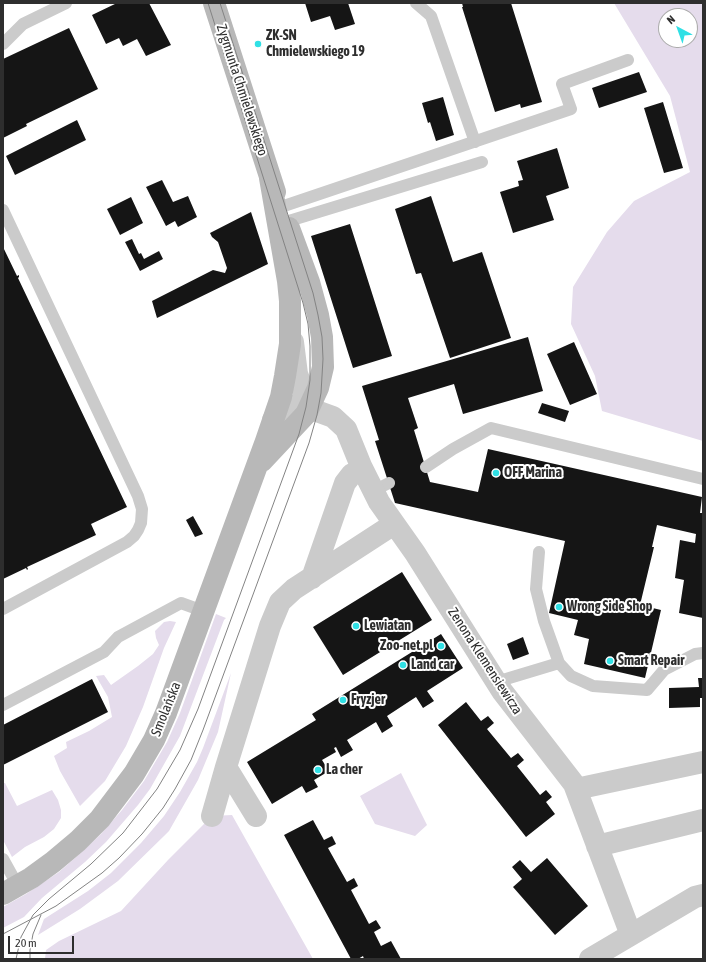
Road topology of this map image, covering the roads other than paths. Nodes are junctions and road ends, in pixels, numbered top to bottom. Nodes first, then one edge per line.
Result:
1 (66, 3) edge
2 (214, 3) edge
3 (416, 3) edge
4 (3, 44) edge
5 (628, 60) dead end
6 (475, 142) junction
7 (482, 162) dead end
8 (3, 210) edge
9 (280, 215) junction
10 (291, 313) junction
11 (310, 408) junction
12 (273, 420) junction
13 (426, 468) dead end
14 (363, 470) junction
15 (254, 472) junction
16 (703, 479) edge
17 (394, 524) junction
18 (539, 552) dead end
19 (312, 578) junction
20 (3, 609) edge
21 (203, 612) junction
22 (703, 653) edge
23 (559, 663) junction
24 (496, 682) junction
25 (3, 705) edge
26 (703, 762) edge
27 (226, 767) junction
28 (576, 790) junction
29 (212, 816) dead end
30 (256, 816) dead end
31 (703, 820) edge
32 (597, 846) junction
33 (3, 859) edge
34 (10, 890) edge
35 (703, 895) edge
36 (631, 935) junction
37 (590, 959) edge

1 - 4 lane
2 - 9 street, Zygmunta Chmielewskiego
3 - 6 lane
5 - 6 lane
6 - 9 lane
7 - 9 lane
8 - 20 lane
9 - 10 street, Zygmunta Chmielewskiego
9 - 11 street, Zygmunta Chmielewskiego
10 - 11 street, Zygmunta Chmielewskiego
10 - 12 street, Zygmunta Chmielewskiego
11 - 12 street, Zygmunta Chmielewskiego
11 - 14 street, Zenona Klemensiewicza
11 - 15 street, Zygmunta Chmielewskiego
12 - 15 street, Zygmunta Chmielewskiego
13 - 16 lane
14 - 17 street, Zenona Klemensiewicza
14 - 19 street
15 - 21 street, Smolańska
17 - 19 street
17 - 24 street, Zenona Klemensiewicza
18 - 23 lane
19 - 27 street
21 - 25 lane
21 - 34 street, Smolańska
22 - 23 lane
23 - 24 lane
24 - 28 street, Zenona Klemensiewicza
26 - 28 street
27 - 29 street
27 - 30 street
28 - 32 street, Zenona Klemensiewicza
31 - 32 street
32 - 36 street, Zenona Klemensiewicza
33 - 34 lane
35 - 36 street
36 - 37 street

